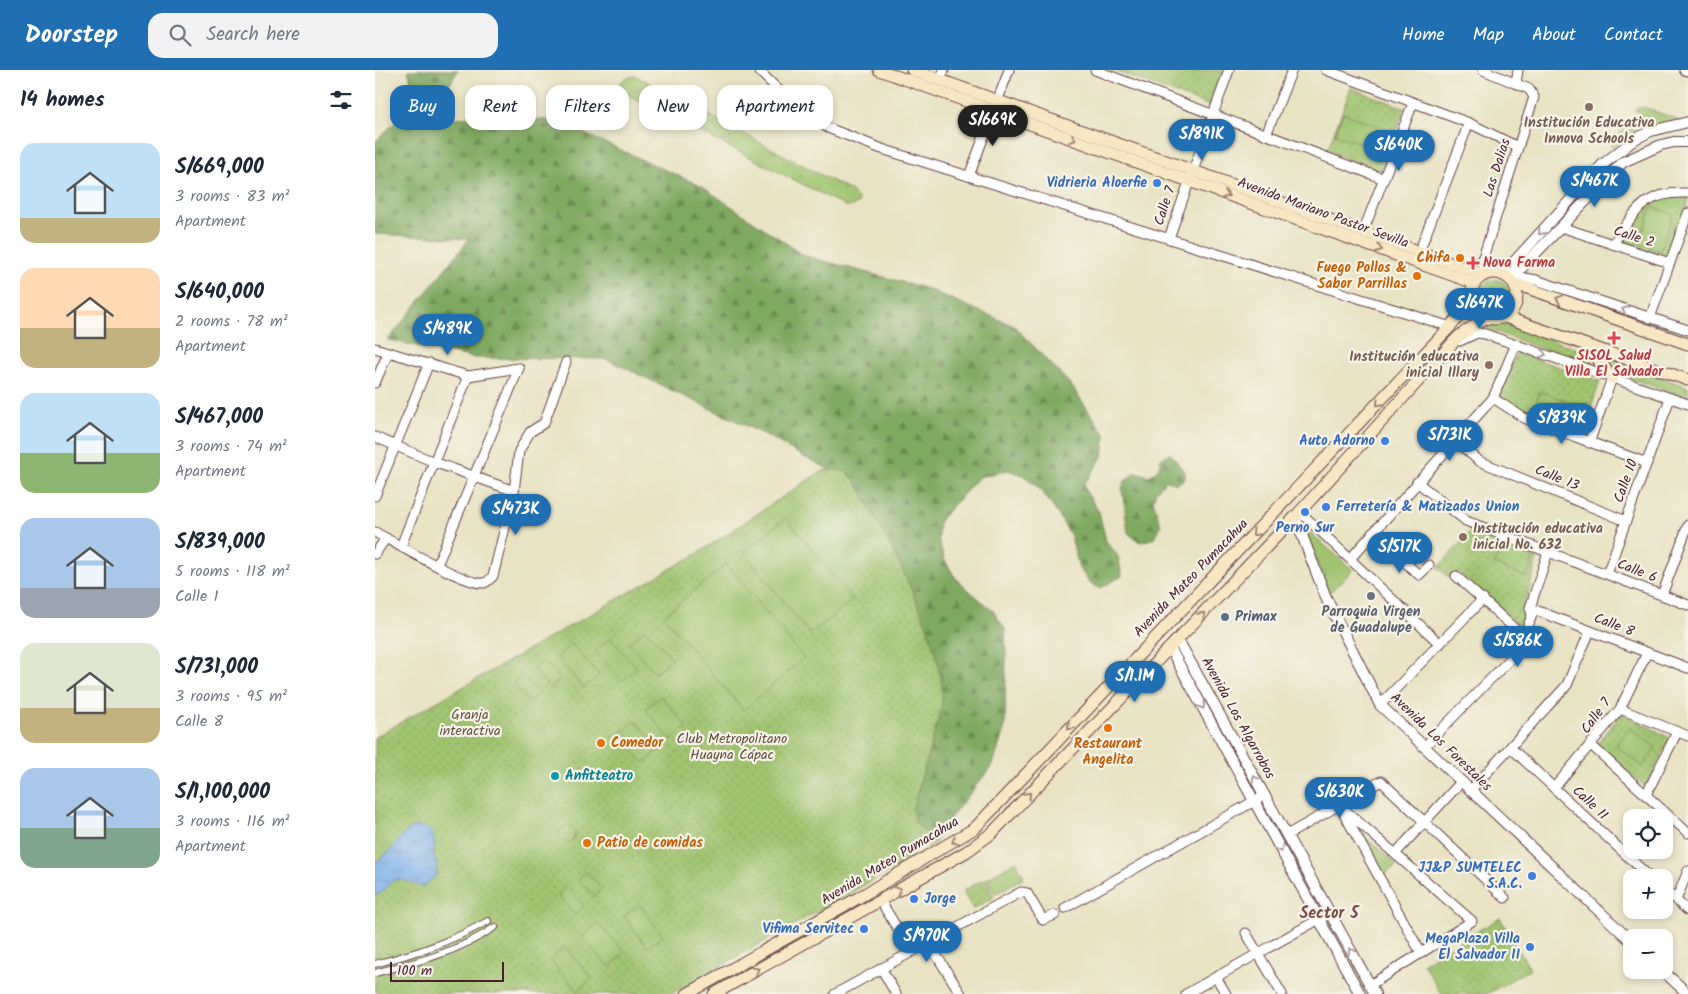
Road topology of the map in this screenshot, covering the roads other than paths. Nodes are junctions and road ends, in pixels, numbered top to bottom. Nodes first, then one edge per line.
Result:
1 (758, 70) edge
2 (879, 70) edge
3 (912, 70) edge
4 (1009, 70) edge
5 (1095, 70) edge
6 (1229, 70) edge
7 (1293, 70) edge
8 (1326, 70) edge
9 (1483, 70) edge
10 (1518, 70) edge
11 (1685, 70) edge
12 (1688, 72) edge
13 (942, 75) edge
14 (1516, 83) junction
15 (1413, 102) junction
16 (995, 106) junction
17 (1213, 114) junction
18 (1688, 122) edge
19 (1469, 123) junction
20 (1267, 135) junction
21 (1688, 142) edge
22 (1518, 146) junction
23 (969, 176) junction
24 (1190, 176) junction
25 (1384, 179) junction
26 (1688, 193) edge
27 (1688, 213) edge
28 (1561, 226) junction
29 (1363, 232) junction
30 (1169, 238) junction
31 (1613, 244) junction
32 (1419, 252) junction
33 (1670, 263) junction
34 (1485, 275) junction
35 (1509, 280) junction
36 (1474, 283) junction
37 (1471, 303) junction
38 (1505, 317) junction
39 (1485, 318) junction
40 (1650, 318) junction
41 (1451, 326) junction
42 (1688, 330) edge
43 (1516, 344) junction
44 (1688, 344) edge
45 (1588, 346) junction
46 (1449, 347) junction
47 (375, 348) edge
48 (388, 353) junction
49 (566, 362) dead end
50 (429, 363) junction
51 (468, 376) junction
52 (1612, 378) junction
53 (1688, 380) edge
54 (375, 383) edge
55 (1493, 398) junction
56 (1670, 398) junction
57 (1688, 404) edge
58 (375, 437) edge
59 (1454, 440) junction
60 (1589, 443) junction
61 (395, 445) junction
62 (433, 462) junction
63 (1647, 463) junction
64 (474, 476) junction
65 (1417, 482) junction
66 (514, 490) junction
67 (375, 496) edge
68 (1297, 515) junction
69 (1626, 521) junction
70 (1688, 525) edge
71 (375, 532) edge
72 (1372, 533) junction
73 (1686, 536) edge
74 (386, 538) junction
75 (401, 546) junction
76 (1548, 552) junction
77 (375, 554) edge
78 (1349, 559) junction
79 (437, 565) junction
80 (1429, 565) dead end
81 (1607, 574) junction
82 (1457, 576) dead end
83 (1662, 595) junction
84 (1483, 599) junction
85 (1688, 605) edge
86 (1529, 608) junction
87 (1590, 631) junction
88 (1524, 636) junction
89 (1178, 640) junction
90 (1440, 644) junction
91 (1170, 648) junction
92 (1647, 652) junction
93 (1688, 668) edge
94 (1380, 705) junction
95 (1620, 709) junction
96 (1677, 732) junction
97 (1688, 736) edge
98 (1592, 746) junction
99 (1424, 748) junction
100 (1511, 748) junction
101 (1461, 782) junction
102 (1554, 788) junction
103 (1470, 791) junction
104 (1646, 795) junction
105 (1265, 796) junction
106 (1254, 801) junction
107 (1339, 805) junction
108 (1425, 821) junction
109 (1688, 833) edge
110 (1287, 835) junction
111 (1395, 854) junction
112 (1641, 869) edge
113 (1688, 871) edge
114 (1673, 897) edge
115 (1505, 898) dead end
116 (880, 900) junction
117 (1676, 900) junction
118 (1065, 908) dead end
119 (1688, 911) edge
120 (1330, 913) junction
121 (1055, 915) dead end
122 (1319, 919) junction
123 (488, 921) dead end
124 (495, 927) dead end
125 (1246, 933) dead end
126 (1623, 934) edge
127 (928, 942) junction
128 (911, 951) junction
129 (1258, 953) junction
130 (1421, 954) junction
131 (375, 964) edge
132 (881, 968) junction
133 (375, 973) edge
134 (1216, 977) junction
135 (1672, 979) edge
136 (1372, 990) edge
137 (687, 994) edge
138 (714, 994) edge
139 (835, 994) edge
140 (896, 994) edge
141 (961, 994) edge
142 (1186, 994) edge
143 (1226, 994) edge
144 (1282, 994) edge
145 (1360, 994) edge
146 (1688, 994) edge

1 - 23 street
2 - 16 main road, Avenida Mariano Pastor Sevilla
3 - 13 main road, Avenida Mariano Pastor Sevilla
4 - 16 street
5 - 17 street
6 - 17 street, Calle 7
7 - 20 street
8 - 15 street
9 - 14 street, Las Dalias
10 - 14 street
11 - 12 street
13 - 16 main road, Avenida Mariano Pastor Sevilla
14 - 22 street, Las Dalias
15 - 19 street
15 - 25 street
16 - 23 street
16 - 24 main road, Avenida Mariano Pastor Sevilla
17 - 20 street
17 - 24 street, Calle 7
18 -> 35 street
19 - 22 street
19 - 32 street
20 - 25 street
21 - 28 street
22 - 34 street, Las Dalias
23 - 30 street
24 - 29 main road, Avenida Mariano Pastor Sevilla
24 - 30 street, Calle 7
24 -> 36 main road, Avenida Mariano Pastor Sevilla
25 - 29 street
26 - 31 street
27 - 33 street
28 - 31 street, Calle 2
28 - 35 street
29 - 32 main road, Avenida Mariano Pastor Sevilla
30 - 41 street
31 - 33 street, Calle 2
32 - 34 main road, Avenida Mariano Pastor Sevilla
33 - 40 street
34 - 35 main road
34 - 36 main road
35 - 38 main road
40 -> 35 street
44 -> 35 main road
36 - 37 main road
37 - 39 main road
37 - 41 main road, Avenida Mateo Pumacahua
38 - 39 main road
38 - 45 main road
39 - 46 main road, Avenida Mateo Pumacahua
40 - 42 street
41 -> 137 main road, Avenida Mateo Pumacahua
43 - 46 street
43 -> 52 street
43 - 55 street
45 - 52 main road
45 - 53 main road
46 - 68 main road, Avenida Mateo Pumacahua
47 - 48 street
48 - 50 street
48 - 54 street
49 - 66 street
50 - 51 street
50 - 61 street
51 - 62 street
51 - 64 street
52 - 56 street
52 - 60 street
55 - 59 street
55 - 60 street
56 - 57 street
56 - 63 street, Calle 10
58 - 61 street
59 - 65 street
59 - 69 street, Calle 13
60 - 63 street
61 - 62 street
61 - 67 street
62 - 64 street
62 - 75 street
63 - 69 street, Calle 10
64 - 66 street
64 - 79 street
65 - 72 street
65 - 76 street, Calle 6
66 - 79 street
68 - 78 street
89 -> 68 main road, Avenida Mateo Pumacahua
68 - 94 street, Avenida Los Forestales
69 - 81 street, Calle 10
70 - 73 street
71 - 74 street
72 - 78 street
72 - 80 street
73 - 83 street
74 - 75 street
74 - 77 street
75 - 79 street
76 - 81 street, Calle 6
76 - 86 street
78 - 90 street
81 - 83 street, Calle 6
82 - 84 street
83 - 85 street, Calle 6
84 - 88 street
84 - 90 street
86 - 87 street, Calle 8
86 - 88 street
87 - 92 street, Calle 8
87 - 100 street
88 - 99 street
89 - 91 main road, Avenida Mateo Pumacahua
105 -> 89 street, Avenida Los Algarrobos
90 - 94 street
91 -> 106 street, Avenida Los Algarrobos
116 -> 91 main road, Avenida Mateo Pumacahua
92 - 93 street, Calle 8
92 - 95 street, Calle 7
94 - 99 street, Avenida Los Forestales
95 - 96 street
95 - 98 street, Calle 7
96 - 97 street
96 - 104 street
98 - 102 street, Calle 7
98 - 104 street
99 - 101 street, Avenida Los Forestales
100 - 102 street, Calle 11
100 - 103 street
101 - 103 street, Avenida Los Forestales
101 - 108 street
102 - 112 street, Calle 11
103 - 126 street, Avenida Los Forestales
104 - 109 street
105 - 106 street
105 - 110 street, Avenida Los Algarrobos
106 - 118 street
106 -> 122 street, Avenida Los Algarrobos
107 - 108 street
107 - 110 street
107 - 111 street
107 - 130 street
108 - 111 street
108 - 115 street
110 - 120 street, Avenida Los Algarrobos
111 - 130 street
113 - 117 street
114 - 117 street
116 - 128 street
138 -> 116 main road, Avenida Mateo Pumacahua
117 - 119 street
120 - 122 street
136 -> 120 street, Avenida Los Algarrobos
121 - 127 street
122 - 129 street
122 - 145 street, Avenida Los Algarrobos
123 - 131 street
124 - 133 street
125 - 129 street
127 - 128 street
127 - 141 street
128 - 132 street
129 - 134 street
129 - 144 street
130 - 136 street
132 - 139 street
132 - 140 street
134 - 142 street
134 - 143 street
135 - 146 street

